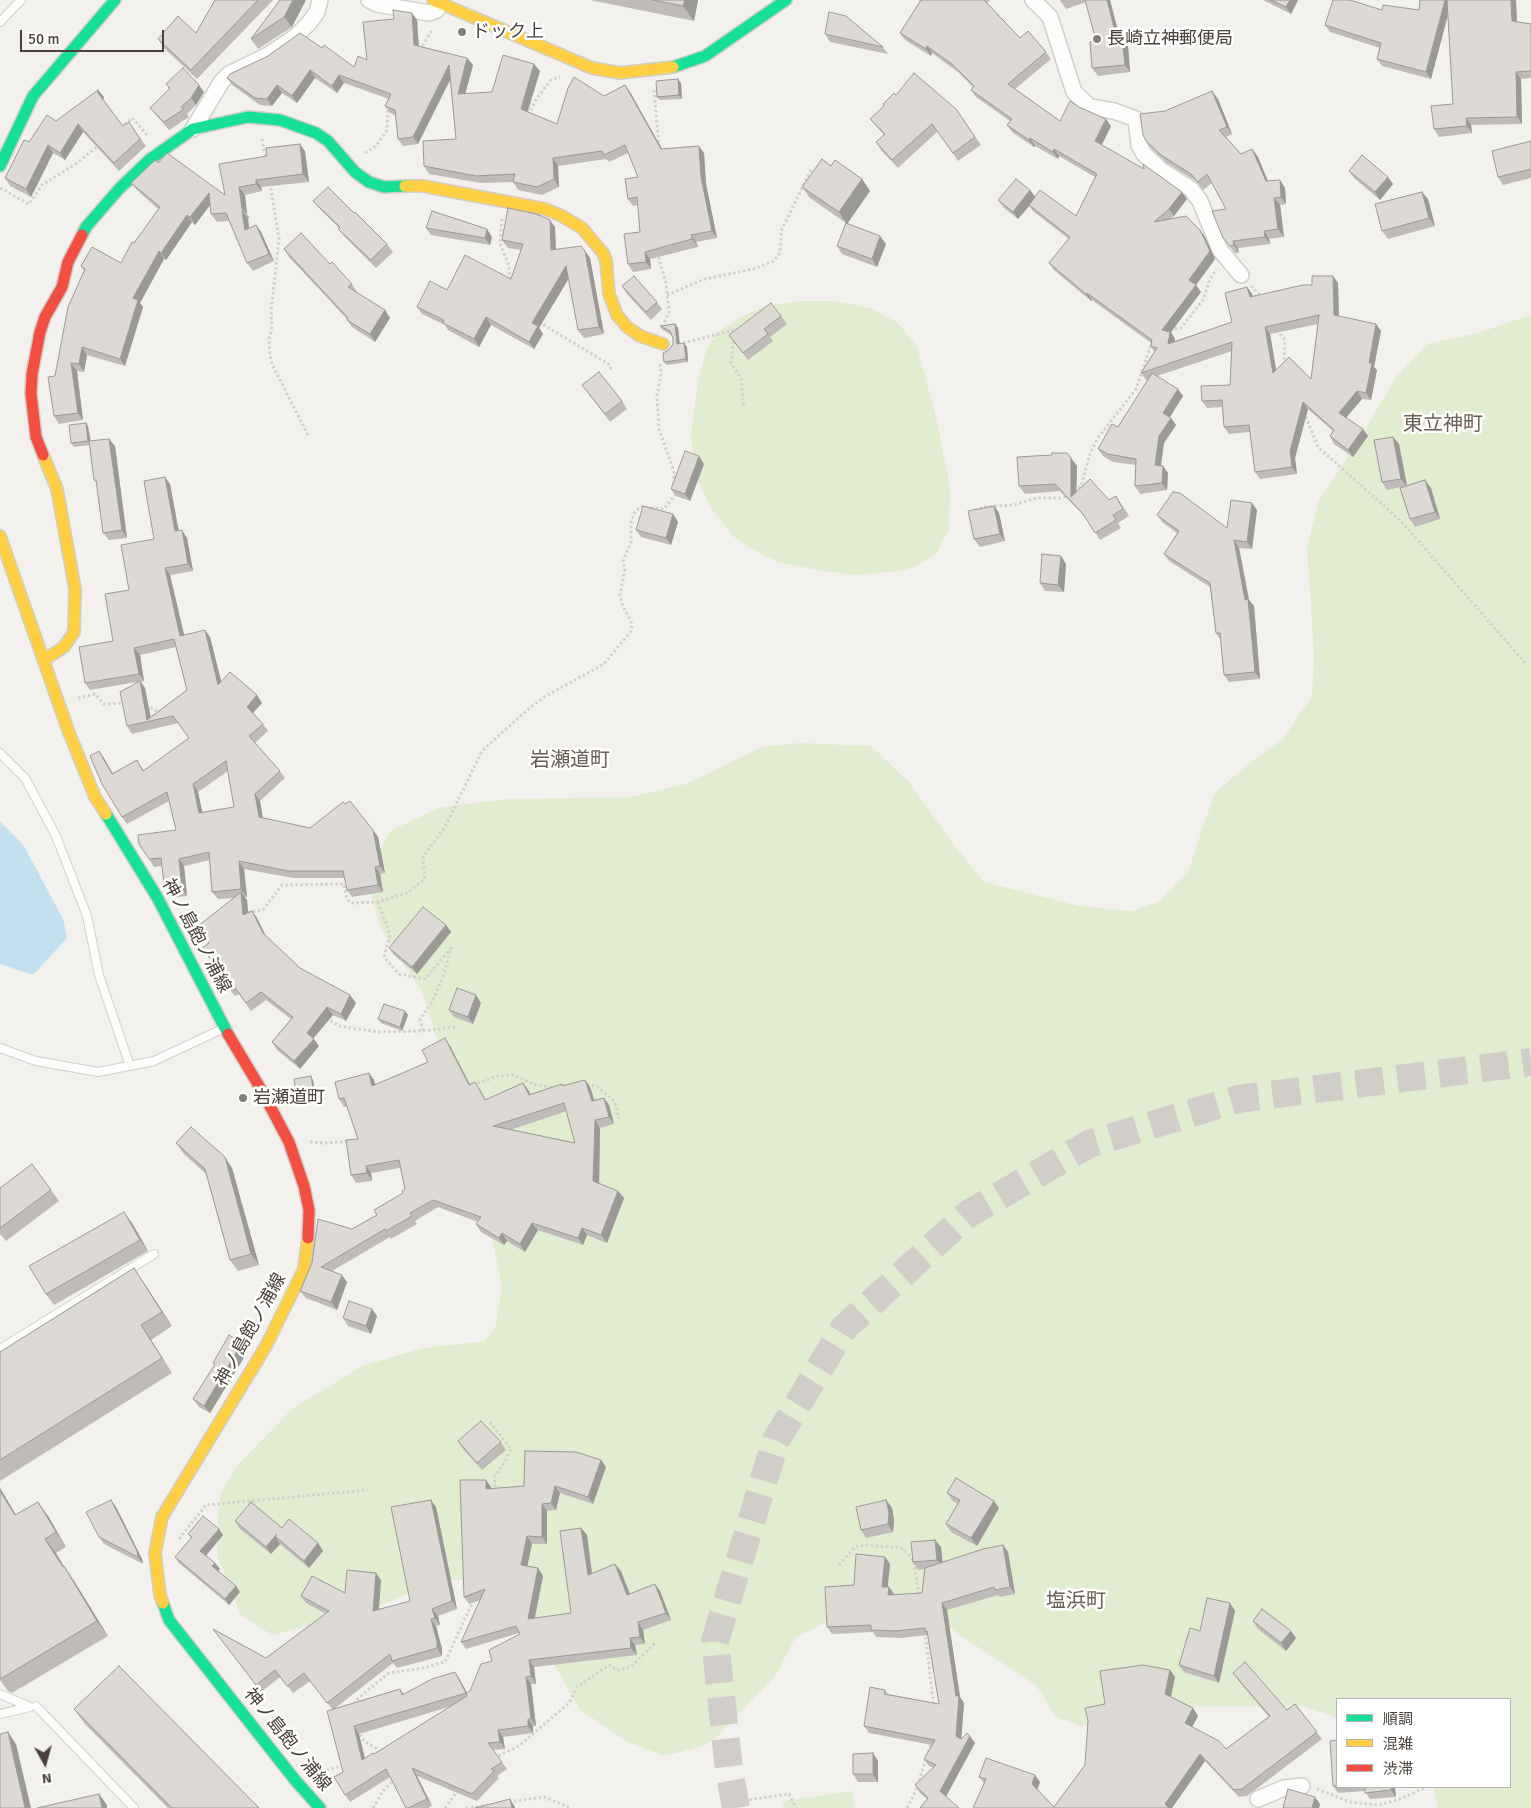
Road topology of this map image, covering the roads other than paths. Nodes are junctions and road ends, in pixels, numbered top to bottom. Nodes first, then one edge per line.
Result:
1 (21, 0) edge
2 (115, 0) edge
3 (320, 0) edge
4 (369, 0) edge
5 (786, 0) edge
6 (1032, 0) edge
7 (1052, 0) edge
8 (437, 4) edge
9 (1050, 17) junction
10 (0, 22) edge
11 (193, 129) junction
12 (0, 166) edge
13 (1241, 275) road end
14 (663, 345) road end
15 (0, 536) edge
16 (44, 660) junction
17 (0, 753) edge
18 (224, 1027) junction
19 (0, 1048) edge
20 (130, 1066) junction
21 (154, 1254) dead end
22 (0, 1349) edge
23 (0, 1694) edge
24 (36, 1706) dead end
25 (0, 1714) edge
26 (1302, 1786) road end
27 (1258, 1799) dead end
28 (134, 1808) edge
29 (320, 1808) edge

1 - 10 lane
2 - 12 main road
3 - 11 street
4 - 8 street
5 - 8 main road
6 - 9 street
7 - 9 street
9 - 13 street
11 - 14 main road
11 - 16 main road
15 - 16 main road, 神ノ島飽ノ浦線
16 - 18 main road, 神ノ島飽ノ浦線
17 - 20 lane
18 - 20 lane
18 - 29 main road, 神ノ島飽ノ浦線
19 - 20 lane
21 - 22 lane
23 - 25 lane
24 - 28 lane
26 - 27 street

